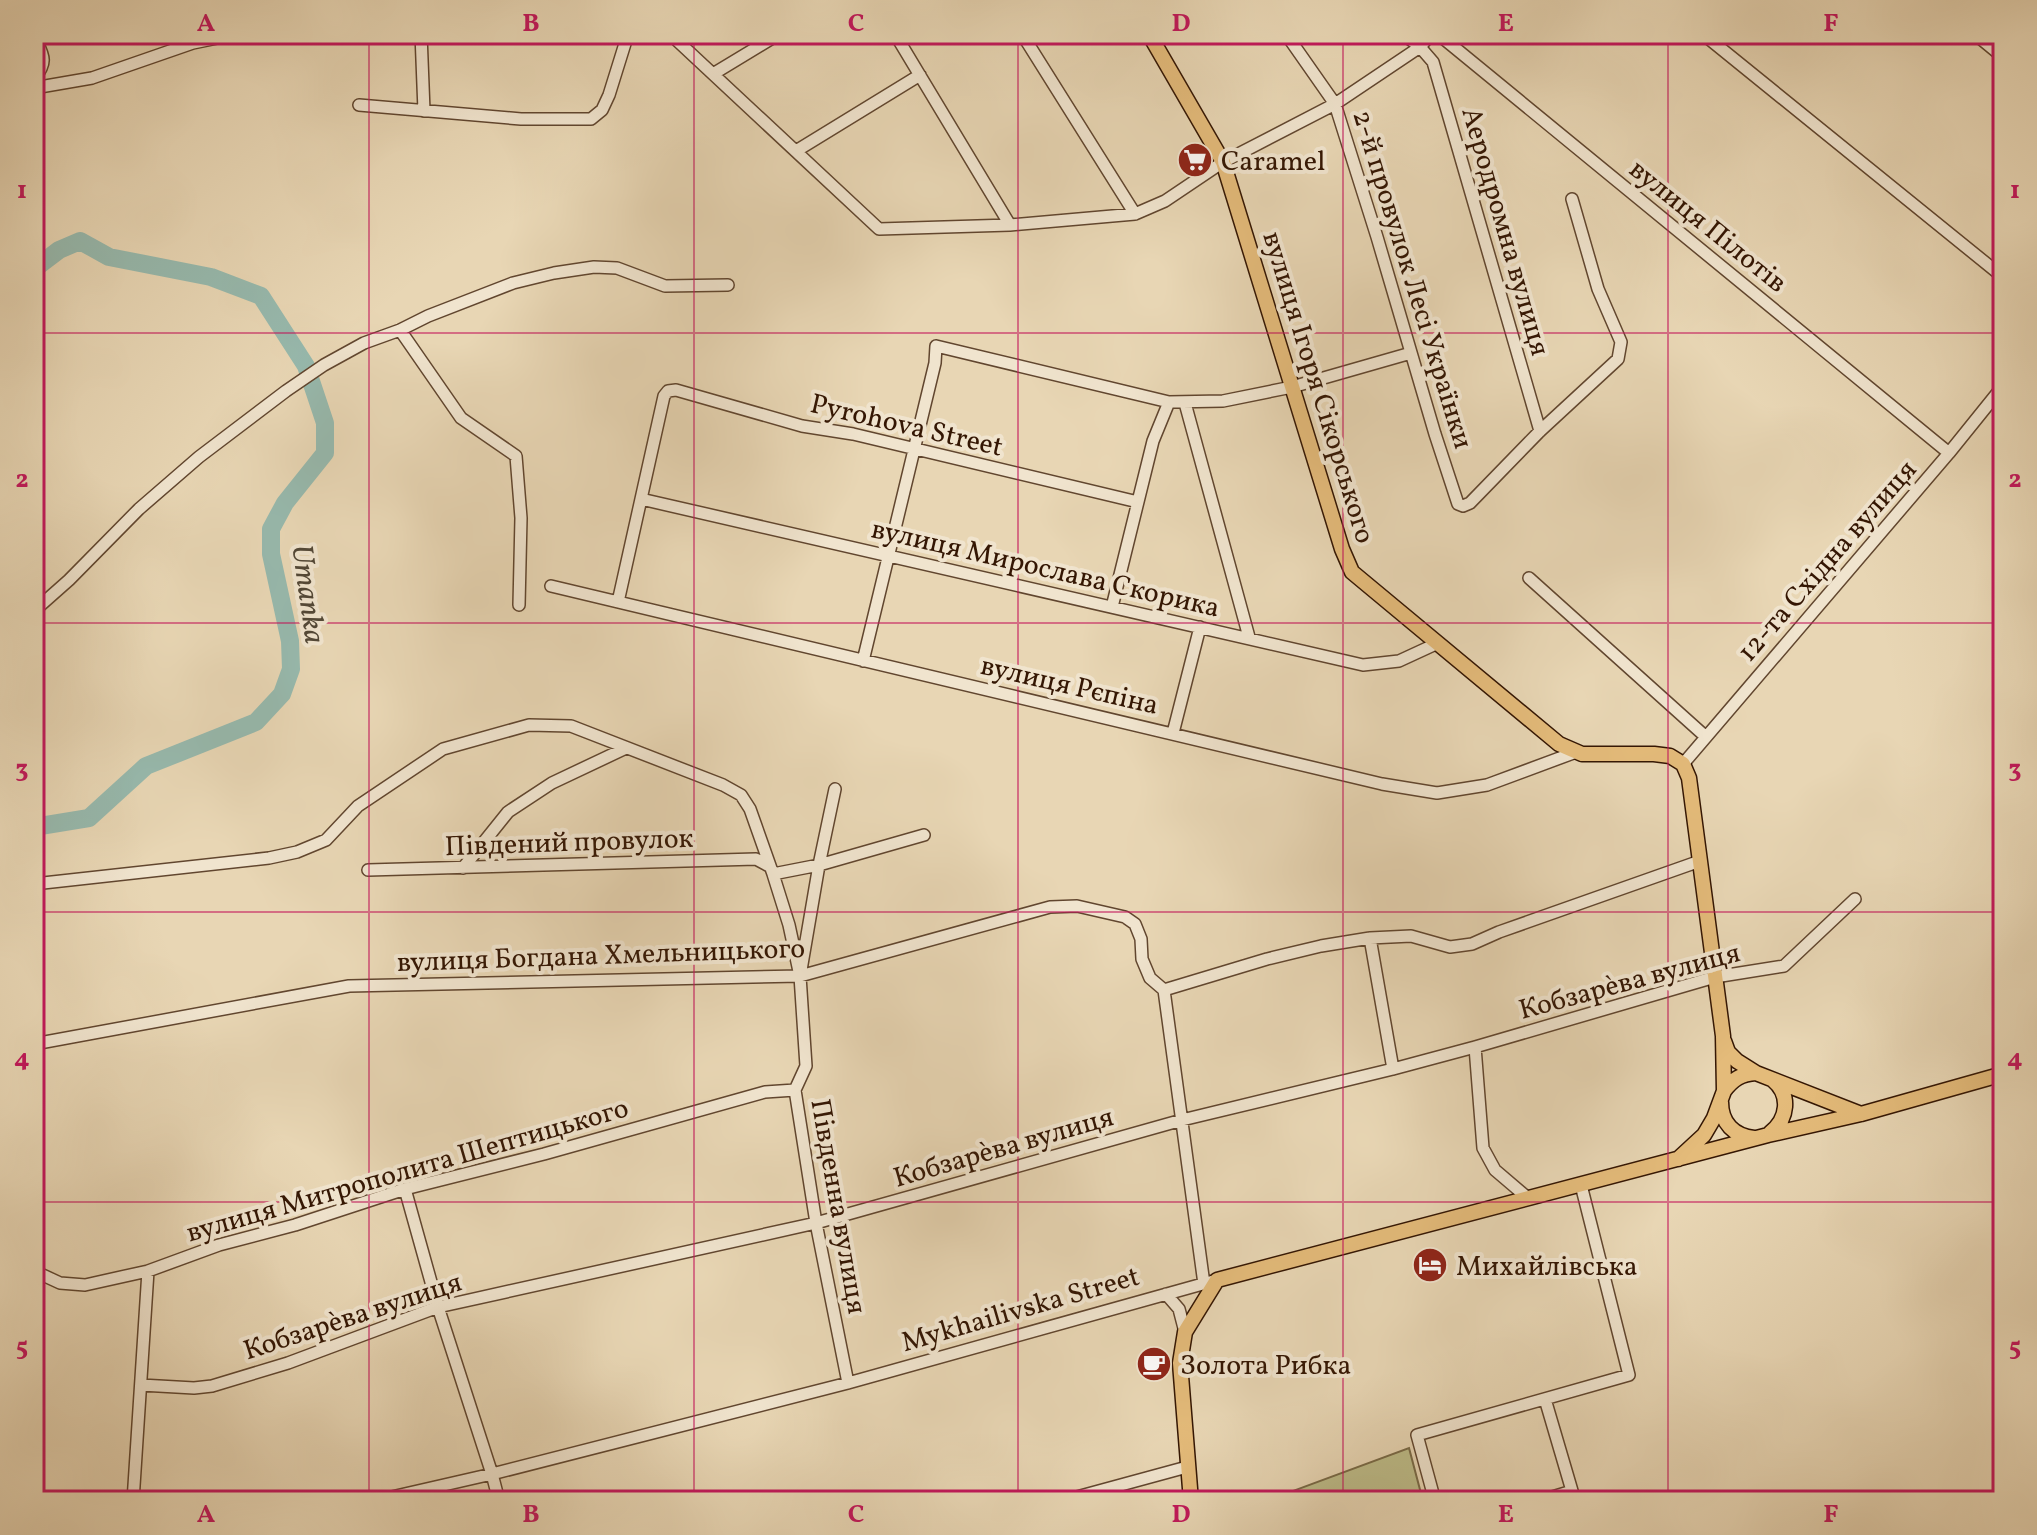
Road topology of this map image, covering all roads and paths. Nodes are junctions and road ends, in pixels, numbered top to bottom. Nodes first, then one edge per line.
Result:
1 (237, 34) edge
2 (421, 34) edge
3 (628, 34) edge
4 (670, 34) edge
5 (779, 34) edge
6 (895, 34) edge
7 (1022, 34) edge
8 (1149, 34) edge
9 (1286, 34) edge
10 (1403, 34) edge
11 (1431, 34) edge
12 (1438, 34) edge
13 (1703, 34) edge
14 (1975, 34) edge
15 (34, 36) edge
16 (1420, 47) junction
17 (2003, 57) edge
18 (713, 74) junction
19 (920, 75) junction
20 (34, 79) edge
21 (34, 88) edge
22 (1335, 104) junction
23 (359, 105) dead end
24 (424, 111) junction
25 (796, 151) junction
26 (1223, 162) junction
27 (1572, 199) dead end
28 (1135, 214) junction
29 (1010, 225) junction
30 (2003, 277) edge
31 (728, 285) dead end
32 (400, 330) junction
33 (1411, 353) junction
34 (2003, 386) edge
35 (1292, 387) junction
36 (1169, 402) junction
37 (1185, 403) junction
38 (1540, 431) junction
39 (914, 449) junction
40 (1949, 453) junction
41 (641, 499) junction
42 (1138, 502) junction
43 (887, 556) junction
44 (1529, 578) dead end
45 (551, 586) dead end
46 (618, 602) junction
47 (519, 605) dead end
48 (1112, 607) junction
49 (34, 611) edge
50 (1200, 627) junction
51 (1249, 637) junction
52 (1438, 643) junction
53 (863, 661) junction
54 (1173, 733) junction
55 (1706, 737) junction
56 (626, 748) junction
57 (1576, 752) junction
58 (1683, 764) junction
59 (835, 789) dead end
60 (924, 835) dead end
61 (1700, 861) junction
62 (819, 865) junction
63 (463, 868) junction
64 (368, 870) dead end
65 (771, 870) junction
66 (34, 884) edge
67 (1855, 899) dead end
68 (1370, 938) junction
69 (800, 976) junction
70 (1715, 977) junction
71 (1164, 990) junction
72 (1723, 1036) junction
73 (34, 1044) edge
74 (1475, 1047) junction
75 (1393, 1069) junction
76 (2003, 1074) edge
77 (1763, 1075) junction
78 (795, 1090) junction
79 (1722, 1096) junction
80 (1861, 1114) junction
81 (1182, 1120) junction
82 (1763, 1136) junction
83 (1678, 1159) junction
84 (1581, 1185) junction
85 (405, 1189) junction
86 (1529, 1199) junction
87 (816, 1223) junction
88 (34, 1271) edge
89 (148, 1271) junction
90 (1211, 1282) junction
91 (1166, 1294) junction
92 (438, 1307) junction
93 (1185, 1332) junction
94 (848, 1383) junction
95 (141, 1385) junction
96 (1545, 1399) junction
97 (1187, 1467) junction
98 (492, 1474) junction
99 (1573, 1496) edge
100 (133, 1501) edge
101 (374, 1501) edge
102 (499, 1501) edge
103 (1062, 1501) edge
104 (1191, 1501) edge
105 (1435, 1501) edge
106 (1539, 1501) edge

1 - 21 street
2 - 24 street
3 - 24 street
4 - 18 street
5 - 18 street
6 - 19 street
7 - 28 street
8 - 26 main road, вулиця Ігоря Сікорського
9 - 22 street, 2-й провулок Лесі Українки
10 - 16 street
11 - 16 street
12 - 40 street, вулиця Пілотів
13 - 30 street
14 - 17 street
15 - 20 street
16 - 22 street
16 - 38 street, Аеродромна вулиця
18 - 25 street
19 - 25 street
19 - 29 street
22 - 26 street
22 - 33 street, 2-й провулок Лесі Українки
23 - 24 street
25 - 29 street
26 - 28 street
26 - 35 main road, вулиця Ігоря Сікорського
27 - 38 street
28 - 29 street
31 - 32 street
32 - 47 street
32 - 49 street
33 - 35 street
33 - 38 street, 2-й провулок Лесі Українки
34 - 40 street, 12-та Східна вулиця
35 - 37 street
35 - 52 main road, вулиця Ігоря Сікорського
36 - 37 street
36 - 39 street
36 - 42 street
37 - 51 street
39 - 41 street, Pyrohova Street
39 - 42 street, Pyrohova Street
39 - 43 street
40 - 55 street, 12-та Східна вулиця
41 - 43 street, вулиця Мирослава Скорика
41 - 46 street
42 - 48 street
43 - 48 street, вулиця Мирослава Скорика
43 - 53 street
44 - 55 street
45 - 46 street, вулиця Рєпіна
46 - 53 street, вулиця Рєпіна
48 - 50 street, вулиця Мирослава Скорика
50 - 51 street, вулиця Мирослава Скорика
50 - 54 street
51 - 52 street, вулиця Мирослава Скорика
52 - 57 main road, вулиця Ігоря Сікорського
53 - 54 street, вулиця Рєпіна
54 - 57 street, вулиця Рєпіна
55 - 58 street, 12-та Східна вулиця
56 - 63 street
56 - 65 street, Південна вулиця
56 - 66 street, Південна вулиця
57 - 58 main road
58 - 61 main road
59 - 62 street
60 - 62 street, Південий провулок
61 - 68 street
61 - 70 main road
62 - 65 street, Південий провулок
62 - 69 street
63 - 64 street, Південий провулок
63 - 65 street, Південий провулок
65 - 69 street, Південна вулиця
67 - 70 street, Кобзарèва вулиця
68 - 71 street
68 - 75 street
69 - 71 street, вулиця Богдана Хмельницького
69 - 73 street, вулиця Богдана Хмельницького
69 - 78 street, Південна вулиця
70 - 72 main road
70 - 74 street, Кобзарèва вулиця
71 - 81 street
72 - 77 main road
72 - 79 main road
74 - 75 street, Кобзарèва вулиця
74 - 86 street
75 - 81 street, Кобзарèва вулиця
76 - 80 main road, Mykhailivska Street
77 - 79 main road
77 - 80 main road
77 - 82 main road
78 - 85 street, вулиця Митрополита Шептицького
78 - 87 street, Південна вулиця
79 - 82 main road
79 - 83 main road
80 - 82 main road, Mykhailivska Street
81 - 87 street, Кобзарèва вулиця
81 - 90 street
82 - 83 main road, Mykhailivska Street
83 - 84 main road, Mykhailivska Street
84 - 86 main road, Mykhailivska Street
84 - 96 street
85 - 89 street, вулиця Митрополита Шептицького
85 - 92 street
86 - 90 main road, Mykhailivska Street
87 - 92 street, Кобзарèва вулиця
87 - 94 street, Південна вулиця
88 - 89 street, вулиця Митрополита Шептицького
89 - 95 street
90 - 91 street, Mykhailivska Street
90 - 93 main road
91 - 93 street
91 - 94 street, Mykhailivska Street
92 - 95 street, Кобзарèва вулиця
92 - 98 street
93 - 97 main road
94 - 98 street, Mykhailivska Street
95 - 100 street
96 - 99 street
96 - 105 street
97 - 103 street
97 - 104 main road
98 - 101 street, Mykhailivska Street
98 - 102 street
99 - 106 street

